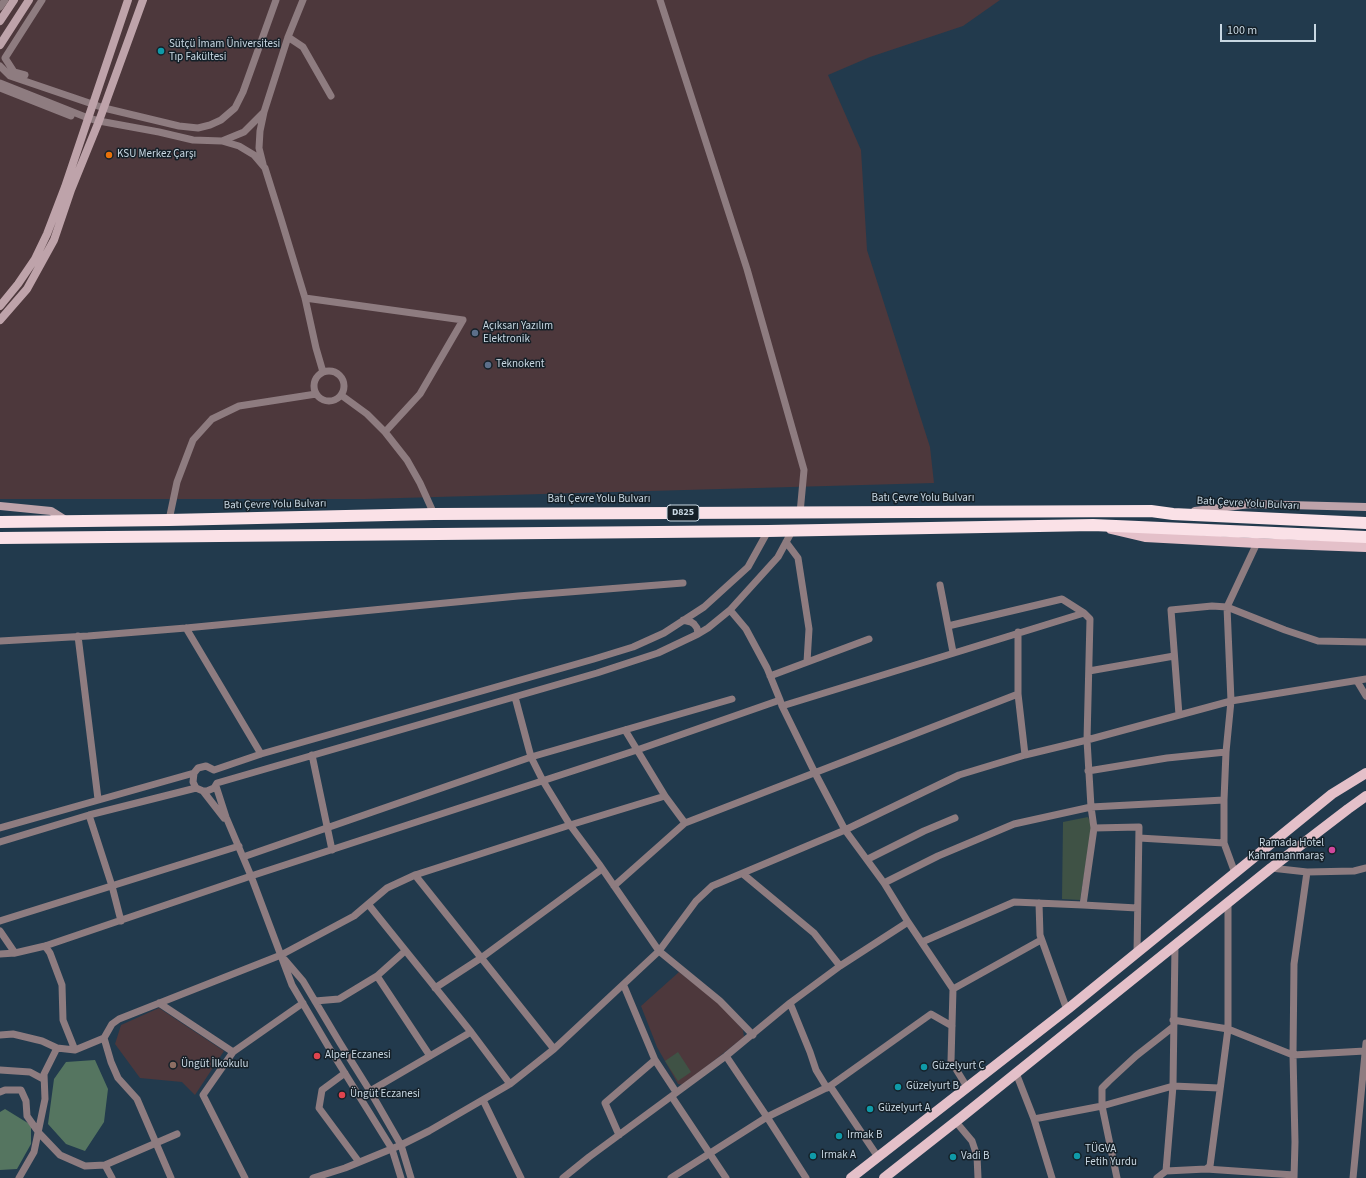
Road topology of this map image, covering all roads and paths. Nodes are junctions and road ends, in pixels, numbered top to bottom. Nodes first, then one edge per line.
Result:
1 (5, 0) edge
2 (14, 0) edge
3 (29, 0) edge
4 (42, 0) edge
5 (128, 0) edge
6 (143, 0) edge
7 (276, 0) edge
8 (303, 0) edge
9 (660, 0) edge
10 (0, 7) edge
11 (0, 21) edge
12 (288, 37) junction
13 (0, 44) edge
14 (0, 66) edge
15 (25, 75) dead end
16 (0, 83) edge
17 (0, 88) edge
18 (331, 96) dead end
19 (92, 104) junction
20 (104, 108) junction
21 (264, 112) junction
22 (71, 116) dead end
23 (88, 118) junction
24 (99, 121) junction
25 (222, 141) junction
26 (265, 168) junction
27 (305, 298) junction
28 (0, 306) edge
29 (0, 320) edge
30 (324, 372) junction
31 (316, 394) junction
32 (341, 396) junction
33 (385, 432) junction
34 (0, 506) edge
35 (1366, 507) edge
36 (800, 513) junction
37 (434, 514) junction
38 (1173, 514) junction
39 (169, 520) junction
40 (0, 522) edge
41 (69, 522) junction
42 (1366, 524) edge
43 (1093, 525) junction
44 (768, 531) junction
45 (792, 531) junction
46 (1366, 537) edge
47 (0, 538) edge
48 (59, 538) junction
49 (786, 542) junction
50 (1257, 543) junction
51 (0, 544) edge
52 (1366, 547) edge
53 (683, 583) dead end
54 (940, 585) dead end
55 (1226, 607) junction
56 (730, 610) junction
57 (1084, 613) junction
58 (683, 620) junction
59 (948, 626) junction
60 (186, 628) junction
61 (1018, 632) junction
62 (698, 634) junction
63 (78, 636) junction
64 (869, 639) dead end
65 (0, 641) edge
66 (1366, 642) edge
67 (953, 652) junction
68 (1174, 656) junction
69 (807, 662) junction
70 (1089, 671) junction
71 (770, 676) junction
72 (1366, 679) edge
73 (1357, 681) junction
74 (1018, 694) junction
75 (1366, 696) edge
76 (515, 697) junction
77 (732, 699) dead end
78 (1231, 701) junction
79 (781, 703) junction
80 (1179, 715) junction
81 (625, 730) junction
82 (1087, 740) junction
83 (637, 750) junction
84 (1226, 752) junction
85 (261, 754) junction
86 (312, 755) junction
87 (1024, 755) junction
88 (531, 757) junction
89 (214, 770) junction
90 (1088, 771) junction
91 (814, 772) junction
92 (194, 773) junction
93 (1366, 773) edge
94 (543, 781) junction
95 (216, 784) junction
96 (200, 790) junction
97 (665, 796) junction
98 (1366, 796) edge
99 (98, 799) junction
100 (1224, 800) junction
101 (1091, 807) junction
102 (89, 815) junction
103 (955, 818) dead end
104 (685, 823) junction
105 (229, 824) junction
106 (570, 825) junction
107 (0, 828) edge
108 (328, 828) junction
109 (1094, 828) junction
110 (845, 830) junction
111 (1139, 838) junction
112 (0, 842) edge
113 (1224, 844) junction
114 (238, 846) junction
115 (332, 850) junction
116 (243, 857) junction
117 (868, 859) junction
118 (1271, 868) junction
119 (1366, 868) edge
120 (602, 869) junction
121 (1307, 872) junction
122 (1235, 873) junction
123 (744, 874) junction
124 (416, 875) junction
125 (251, 876) junction
126 (884, 882) junction
127 (112, 886) junction
128 (614, 886) junction
129 (1228, 902) junction
130 (1039, 903) junction
131 (368, 904) junction
132 (1083, 904) junction
133 (1137, 908) junction
134 (121, 920) junction
135 (0, 921) edge
136 (908, 922) junction
137 (0, 931) edge
138 (1041, 940) junction
139 (922, 942) junction
140 (1175, 945) junction
141 (45, 946) junction
142 (405, 951) junction
143 (15, 952) junction
144 (659, 952) junction
145 (0, 954) edge
146 (1136, 954) junction
147 (281, 955) junction
148 (482, 958) junction
149 (840, 966) junction
150 (377, 976) junction
151 (624, 986) junction
152 (435, 988) junction
153 (953, 989) junction
154 (315, 1001) junction
155 (159, 1003) junction
156 (303, 1003) junction
157 (790, 1003) junction
158 (1067, 1010) junction
159 (1173, 1023) junction
160 (952, 1026) junction
161 (1228, 1029) junction
162 (471, 1032) junction
163 (0, 1035) edge
164 (753, 1035) junction
165 (104, 1038) junction
166 (1365, 1047) edge
167 (57, 1048) junction
168 (554, 1049) junction
169 (75, 1050) junction
170 (233, 1052) junction
171 (1293, 1055) junction
172 (430, 1056) junction
173 (726, 1056) junction
174 (655, 1060) junction
175 (0, 1070) edge
176 (345, 1073) junction
177 (1016, 1073) junction
178 (43, 1079) junction
179 (510, 1084) junction
180 (1172, 1086) junction
181 (829, 1087) junction
182 (967, 1087) junction
183 (1219, 1088) junction
184 (370, 1091) junction
185 (0, 1092) edge
186 (674, 1095) junction
187 (482, 1100) junction
188 (1102, 1106) junction
189 (767, 1117) junction
190 (1034, 1119) junction
191 (956, 1122) junction
192 (39, 1133) junction
193 (177, 1134) dead end
194 (619, 1135) junction
195 (156, 1143) junction
196 (401, 1145) junction
197 (392, 1149) junction
198 (708, 1154) junction
199 (878, 1157) junction
200 (359, 1162) junction
201 (105, 1165) junction
202 (1206, 1169) junction
203 (1166, 1171) junction
204 (1294, 1176) edge
205 (567, 1177) edge
206 (19, 1178) edge
207 (112, 1178) edge
208 (171, 1178) edge
209 (245, 1178) edge
210 (313, 1178) edge
211 (400, 1178) edge
212 (411, 1178) edge
213 (521, 1178) edge
214 (671, 1178) edge
215 (726, 1178) edge
216 (806, 1178) edge
217 (851, 1178) edge
218 (884, 1178) edge
219 (978, 1178) edge
220 (1052, 1178) edge
221 (1117, 1178) edge
222 (1157, 1178) edge
223 (1353, 1178) edge

1 - 10 street
2 - 11 street
3 - 13 street
4 - 15 street
5 - 19 street
6 - 20 street
7 - 20 street
8 - 12 street
9 - 36 street
12 - 18 street
12 - 21 street
14 - 19 street
16 - 23 street
17 - 22 street
19 - 20 street
19 - 23 street
20 - 24 street
21 - 25 street
21 - 26 street
23 - 24 street
23 - 28 street
24 - 25 street
24 - 29 street
25 - 26 street
26 - 27 street
27 - 30 street
27 - 33 street
30 - 31 street
30 - 32 street
31 - 32 street
31 - 39 street
32 - 33 street
33 - 37 street
34 - 41 street
35 - 38 street
36 - 37 highway, Batı Çevre Yolu Bulvarı / D825
36 - 38 highway, Batı Çevre Yolu Bulvarı / D825
37 - 39 highway, Batı Çevre Yolu Bulvarı / D825
38 - 42 highway, Batı Çevre Yolu Bulvarı / D825
39 - 41 highway, Batı Çevre Yolu Bulvarı / D825
40 - 41 highway, Batı Çevre Yolu Bulvarı / D825
43 - 45 highway, D825
43 - 46 highway, D825
43 - 50 main road
44 - 45 highway, D825
44 - 48 highway, D825
44 - 58 street
45 - 49 street
47 - 48 highway, D825
48 - 51 street
49 - 56 street
49 - 69 street
50 - 52 main road
50 - 55 street
53 - 60 street
54 - 59 street
55 - 66 street
55 - 68 street
55 - 78 street
56 - 62 street
56 - 71 street
57 - 59 street
57 - 61 street
57 - 70 street
58 - 62 street
58 - 85 street
59 - 67 street
60 - 63 street
60 - 85 street
61 - 67 street
61 - 74 street
62 - 76 street
63 - 65 street
63 - 99 street
64 - 69 street
67 - 79 street
68 - 70 street
68 - 80 street
69 - 71 street
70 - 82 street
71 - 79 street
72 - 73 street
73 - 75 street
73 - 78 street
74 - 87 street
74 - 91 street
76 - 86 street
76 - 88 street
77 - 81 street
78 - 80 street
78 - 84 street
79 - 83 street
79 - 91 street
80 - 82 street
81 - 83 street
81 - 88 street
82 - 87 street
82 - 90 street
83 - 94 street
83 - 97 street
84 - 90 street
84 - 100 street
85 - 89 street
86 - 95 street
86 - 108 street
87 - 110 street
88 - 94 street
88 - 108 street
89 - 92 street
89 - 95 street
90 - 101 street
91 - 104 street
91 - 110 street
92 - 96 street
92 - 99 street
93 - 122 main road
94 - 106 street
94 - 115 street
95 - 96 street
95 - 105 street
96 - 102 street
96 - 105 street
97 - 104 street
97 - 106 street
98 - 118 main road
99 - 107 street
100 - 101 street
100 - 113 street
101 - 109 street
101 - 126 street
102 - 112 street
102 - 127 street
103 - 117 street
104 - 128 street
105 - 114 street
106 - 120 street
106 - 124 street
108 - 115 street
108 - 116 street
109 - 111 street
109 - 132 street
110 - 117 street
110 - 123 street
111 - 113 street
111 - 133 street
113 - 122 street
114 - 116 street
114 - 127 street
115 - 125 street
116 - 125 street
117 - 126 street
118 - 121 street
118 - 129 main road
119 - 121 street
120 - 128 street
120 - 148 street
121 - 171 street
122 - 146 main road
123 - 144 street
123 - 149 street
124 - 131 street
124 - 148 street
125 - 134 street
125 - 147 street
126 - 136 street
127 - 134 street
127 - 135 street
128 - 144 street
129 - 140 main road
129 - 161 street
130 - 132 street
130 - 138 street
130 - 139 street
131 - 142 street
131 - 147 street
132 - 133 street
133 - 146 street
134 - 141 street
136 - 139 street
136 - 149 street
137 - 143 street
138 - 153 street
138 - 158 street
139 - 153 street
140 - 159 street
140 - 177 main road
141 - 143 street
141 - 169 street
142 - 150 street
142 - 152 street
143 - 145 street
144 - 151 street
144 - 164 street
146 - 158 main road
147 - 154 street
147 - 155 street
147 - 156 street
148 - 152 street
148 - 168 street
149 - 157 street
150 - 154 street
150 - 172 street
151 - 168 street
151 - 174 street
152 - 162 street
153 - 160 street
154 - 184 street
155 - 165 street
155 - 170 street
156 - 170 street
156 - 176 street
157 - 164 street
157 - 181 street
158 - 182 main road
159 - 161 street
159 - 180 street
159 - 188 street
160 - 181 street
160 - 182 street
161 - 171 street
161 - 183 street
162 - 172 street
162 - 179 street
163 - 167 street
164 - 173 street
165 - 169 street
165 - 195 street
166 - 171 street
166 - 223 street
167 - 169 street
167 - 178 street
168 - 179 street
170 - 209 street
171 - 204 street
172 - 184 street
173 - 186 street
173 - 189 street
174 - 186 street
174 - 194 street
175 - 178 street
176 - 197 street
176 - 200 street
177 - 190 street
177 - 191 main road
178 - 192 street
179 - 187 street
180 - 183 street
180 - 188 street
180 - 203 street
181 - 189 street
181 - 199 street
182 - 199 main road
183 - 202 street
184 - 196 street
185 - 192 street
186 - 194 street
186 - 198 street
187 - 196 street
187 - 213 street
188 - 190 street
188 - 221 street
189 - 198 street
189 - 216 street
190 - 220 street
191 - 218 main road
191 - 219 street
192 - 201 street
192 - 206 street
193 - 195 street
194 - 205 street
195 - 201 street
195 - 208 street
196 - 197 street
196 - 212 street
197 - 200 street
197 - 211 street
198 - 214 street
198 - 215 street
199 - 217 main road
200 - 210 street
201 - 207 street
202 - 203 street
202 - 204 street
203 - 222 street

